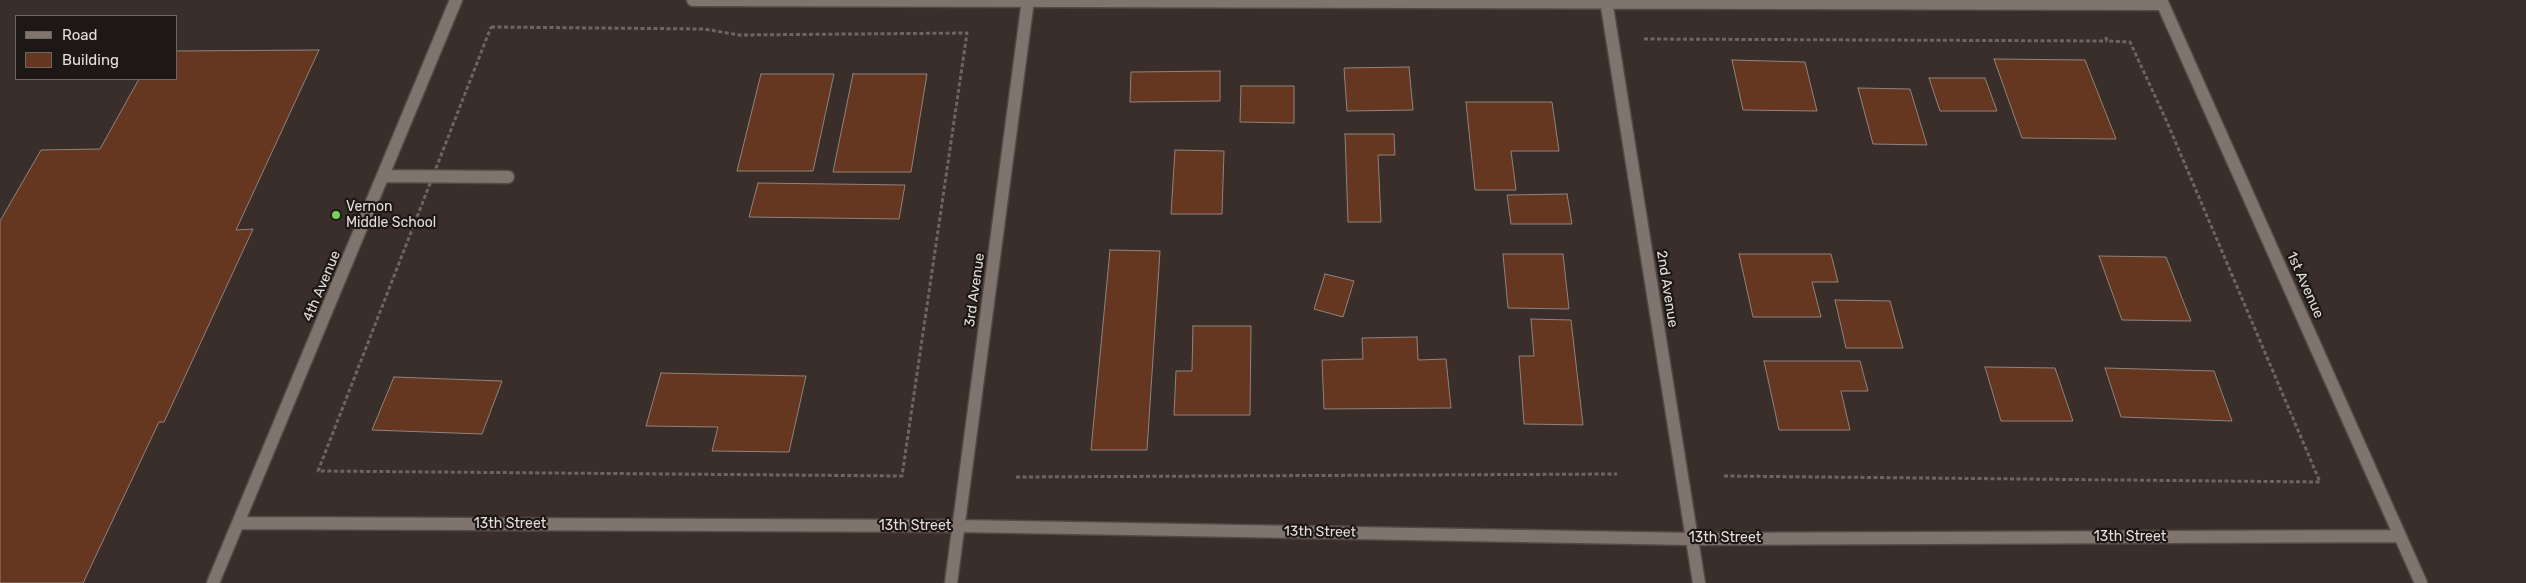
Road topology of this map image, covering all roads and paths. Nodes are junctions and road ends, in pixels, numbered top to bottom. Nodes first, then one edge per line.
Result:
1 (456, 0) edge
2 (693, 0) edge
3 (1028, 1) edge
4 (1606, 2) edge
5 (2162, 2) edge
6 (2104, 32) dead end
7 (1643, 39) dead end
8 (2107, 41) junction
9 (384, 176) junction
10 (432, 176) junction
11 (508, 177) dead end
12 (1617, 474) dead end
13 (1724, 476) dead end
14 (1016, 477) dead end
15 (239, 523) junction
16 (959, 526) junction
17 (2400, 536) junction
18 (1692, 539) junction
19 (213, 583) edge
20 (952, 583) edge
21 (1699, 583) edge
22 (2421, 583) edge

1 - 9 street, 4th Avenue
2 - 3 street
3 - 4 street
3 - 16 street, 3rd Avenue
4 - 5 street
4 - 18 street, 2nd Avenue
5 - 17 street, 1st Avenue
6 - 8 path
7 - 8 path
8 - 13 path
9 - 10 street
9 - 15 street, 4th Avenue
10 - 10 path
10 - 11 street
12 - 14 path
15 - 16 street, 13th Street
15 - 19 street, 4th Avenue
16 - 18 street, 13th Street
16 - 20 street, 3rd Avenue
17 - 18 street, 13th Street
17 - 22 street, 1st Avenue
18 - 21 street, 2nd Avenue

